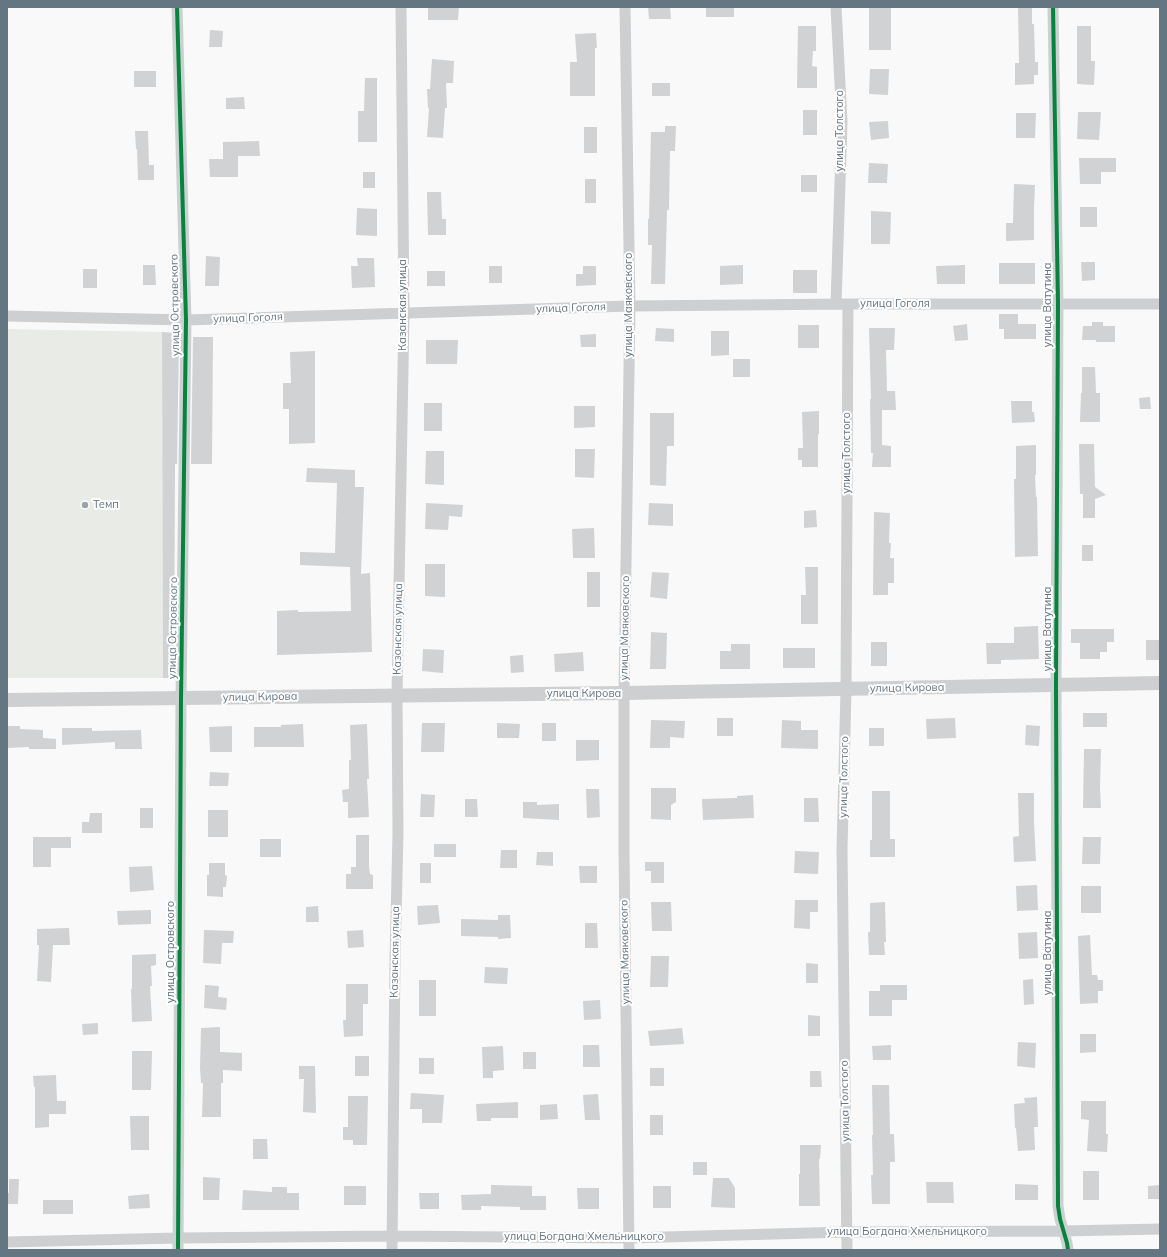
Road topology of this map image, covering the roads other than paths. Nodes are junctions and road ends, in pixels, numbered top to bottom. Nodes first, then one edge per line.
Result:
1 (177, 7) edge
2 (401, 7) edge
3 (625, 7) edge
4 (836, 7) edge
5 (1053, 7) edge
6 (836, 304) junction
7 (848, 304) junction
8 (1058, 304) junction
9 (1160, 304) edge
10 (630, 306) junction
11 (404, 313) junction
12 (7, 316) edge
13 (186, 320) junction
14 (1160, 683) edge
15 (1056, 685) junction
16 (846, 690) junction
17 (624, 693) junction
18 (397, 695) junction
19 (181, 698) junction
20 (7, 700) edge
21 (1160, 1229) edge
22 (1064, 1231) junction
23 (846, 1232) junction
24 (392, 1236) junction
25 (178, 1238) junction
26 (629, 1238) junction
27 (7, 1242) edge
28 (178, 1250) edge
29 (392, 1250) edge
30 (628, 1250) edge
31 (847, 1250) edge
32 (1068, 1250) edge

1 - 13 street, улица Островского
2 - 11 street, Казанская улица
3 - 10 street, улица Маяковского
4 - 6 street, улица Толстого
5 - 8 street, улица Ватутина
6 - 7 street, улица Гоголя
6 - 10 street, улица Гоголя
7 - 8 street, улица Гоголя
7 - 16 street, улица Толстого
8 - 9 street, улица Гоголя
8 - 15 street, улица Ватутина
10 - 11 street, улица Гоголя
10 - 17 street, улица Маяковского
11 - 13 street, улица Гоголя
11 - 18 street, Казанская улица
12 - 13 street, улица Гоголя
13 - 19 street, улица Островского
14 - 15 street, улица Кирова
15 - 16 street, улица Кирова
15 - 22 street, улица Ватутина
16 - 17 street, улица Кирова
16 - 23 street, улица Толстого
17 - 18 street, улица Кирова
17 - 26 street, улица Маяковского
18 - 19 street, улица Кирова
18 - 24 street, Казанская улица
19 - 20 street, улица Кирова
19 - 25 street, улица Островского
21 - 22 street, улица Богдана Хмельницкого
22 - 23 street, улица Богдана Хмельницкого
22 - 32 street, улица Ватутина
23 - 26 street, улица Богдана Хмельницкого
23 - 31 street, улица Толстого
24 - 25 street, улица Богдана Хмельницкого
24 - 26 street, улица Богдана Хмельницкого
24 - 29 street, Казанская улица
25 - 27 street, улица Богдана Хмельницкого
25 - 28 street, улица Островского
26 - 30 street, улица Маяковского

